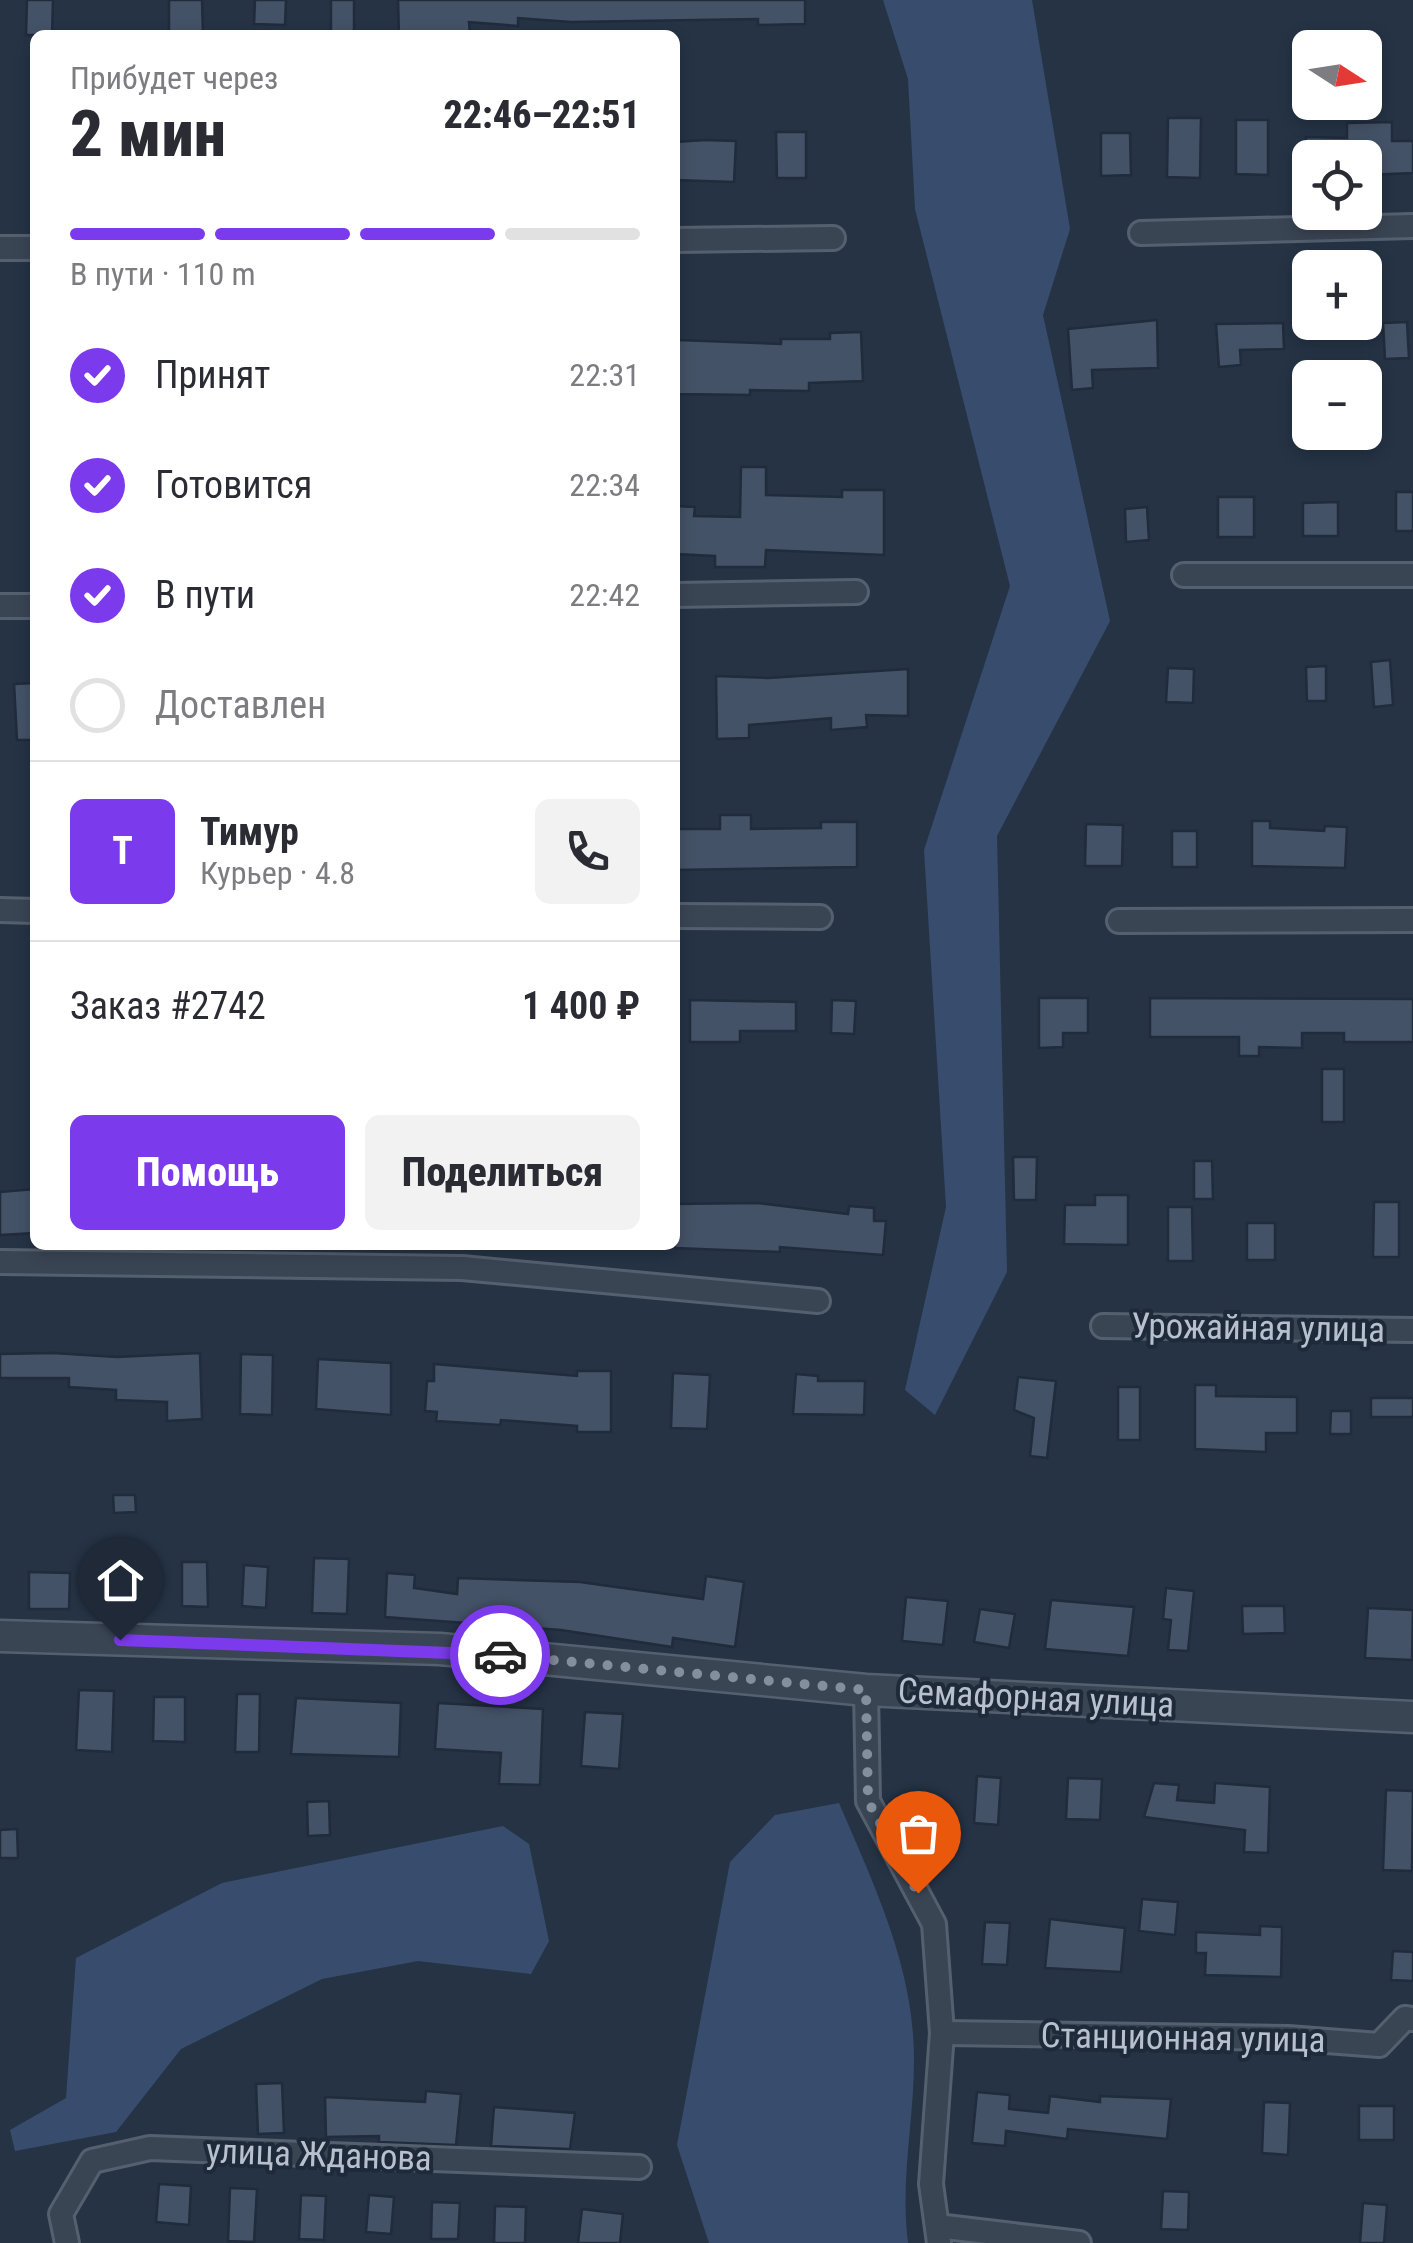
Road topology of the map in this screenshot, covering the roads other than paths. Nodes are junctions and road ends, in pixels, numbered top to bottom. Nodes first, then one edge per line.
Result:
1 (1413, 226) edge
2 (1141, 233) dead end
3 (832, 238) dead end
4 (680, 240) edge
5 (0, 248) edge
6 (30, 248) edge
7 (1184, 575) dead end
8 (1413, 575) edge
9 (856, 592) dead end
10 (680, 595) edge
11 (0, 606) edge
12 (30, 606) edge
13 (0, 910) edge
14 (30, 912) edge
15 (680, 916) edge
16 (820, 918) dead end
17 (1413, 920) edge
18 (1118, 921) dead end
19 (0, 1262) edge
20 (818, 1301) dead end
21 (1104, 1326) dead end
22 (1413, 1330) edge
23 (0, 1636) edge
24 (866, 1690) junction
25 (1413, 1717) edge
26 (1413, 2019) edge
27 (942, 2033) junction
28 (638, 2167) dead end
29 (938, 2234) edge
30 (67, 2243) edge
31 (1079, 2243) edge

1 - 2 street
3 - 4 street
5 - 6 street
7 - 8 street
9 - 10 street
11 - 12 street
13 - 14 street
15 - 16 street
17 - 18 street
19 - 20 street
21 - 22 street, Урожайная улица
23 - 24 street, Семафорная улица
24 - 25 street, Семафорная улица
24 - 27 street
26 - 27 street, Станционная улица
27 - 29 street
28 - 30 street, улица Жданова
29 - 31 street

